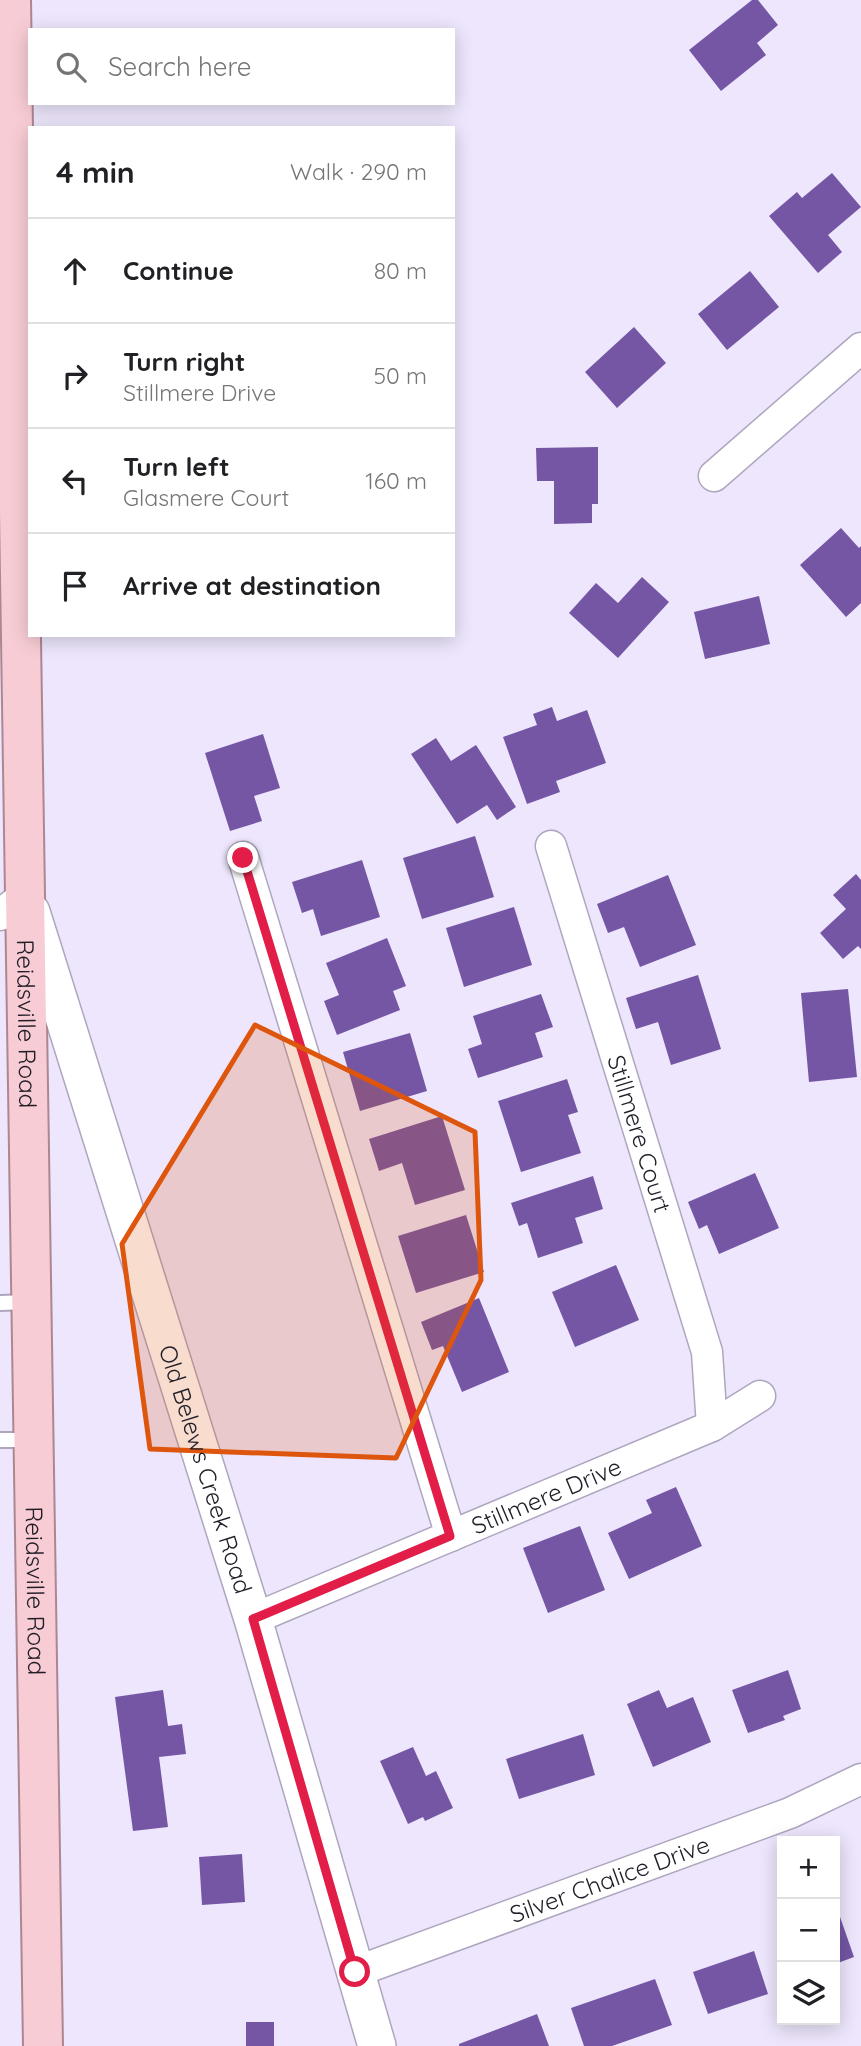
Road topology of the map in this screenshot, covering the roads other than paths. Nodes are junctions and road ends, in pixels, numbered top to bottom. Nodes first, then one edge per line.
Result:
1 (11, 0) edge
2 (7, 179) edge
3 (8, 256) edge
4 (861, 348) edge
5 (714, 476) dead end
6 (551, 846) dead end
7 (243, 858) dead end
8 (13, 905) edge
9 (16, 1303) edge
10 (760, 1395) dead end
11 (712, 1426) junction
12 (17, 1440) edge
13 (450, 1536) junction
14 (253, 1619) junction
15 (861, 1779) edge
16 (355, 1972) junction
17 (43, 2046) edge
18 (377, 2046) edge

1 - 2 highway, Reidsville Road
2 - 3 highway, Reidsville Road
3 - 8 highway, Reidsville Road
4 - 5 street
6 - 11 street, Stillmere Court
7 - 13 street
8 - 9 highway, Reidsville Road
8 - 14 street, Old Belews Creek Road
9 - 12 highway, Reidsville Road
10 - 11 street, Stillmere Drive
11 - 13 street, Stillmere Drive
12 - 17 highway, Reidsville Road
13 - 14 street, Stillmere Drive
14 - 16 street, Old Belews Creek Road
15 - 16 street, Silver Chalice Drive
16 - 18 street, Old Belews Creek Road

